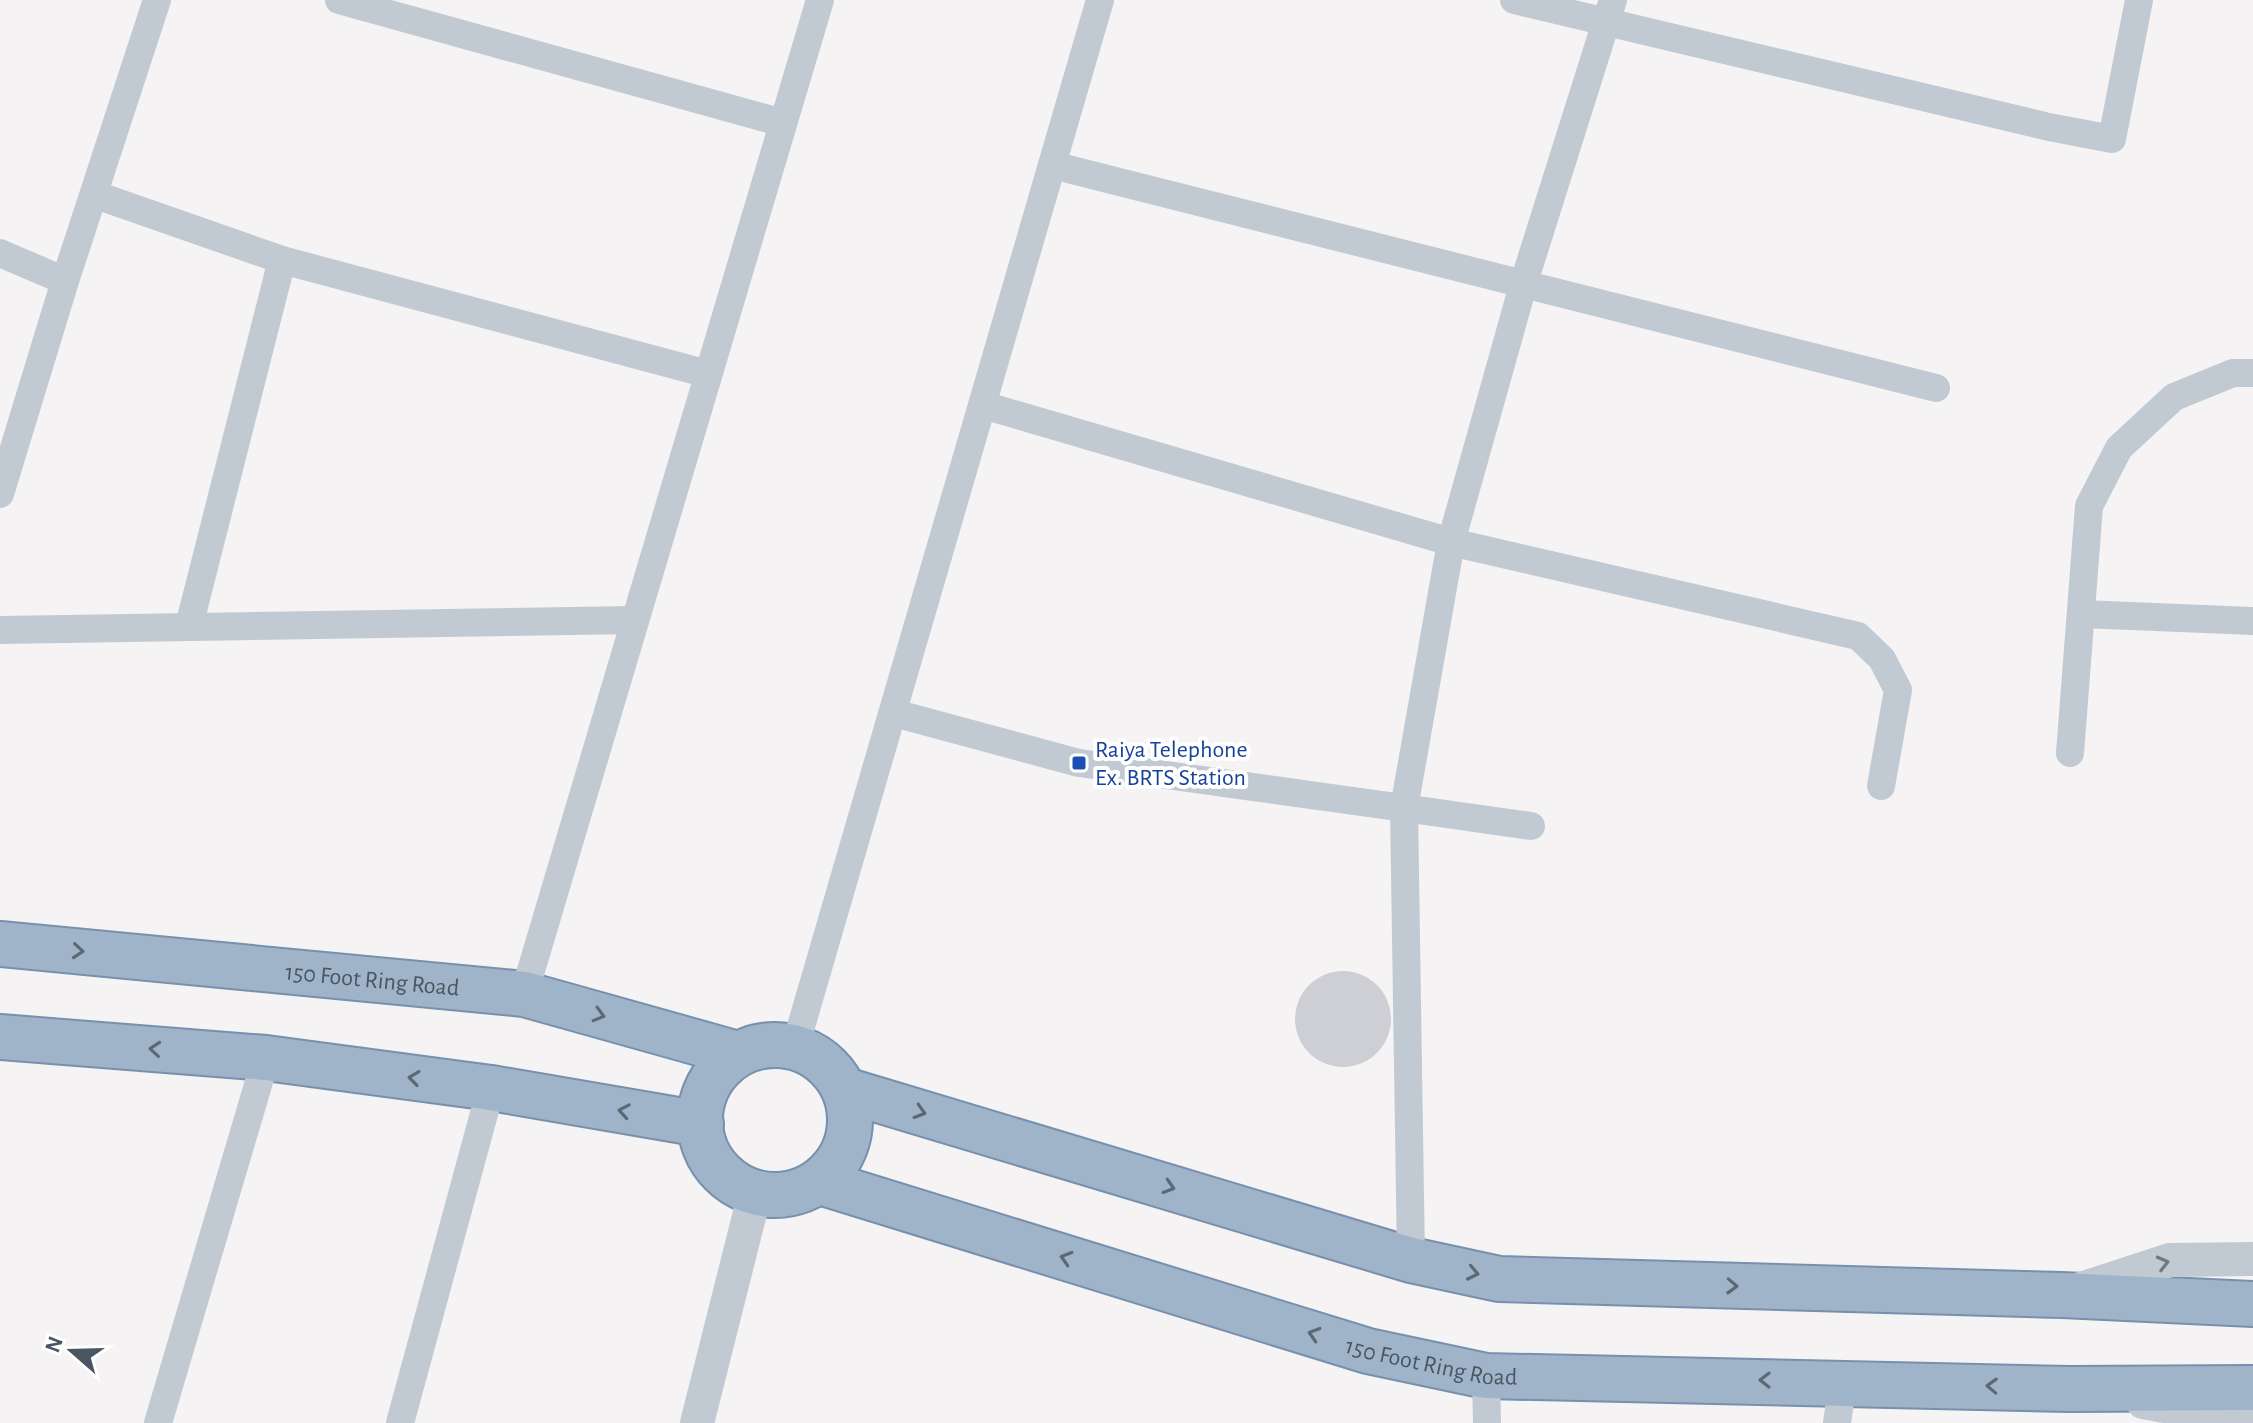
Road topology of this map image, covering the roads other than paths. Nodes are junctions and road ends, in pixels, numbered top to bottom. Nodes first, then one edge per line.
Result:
1 (157, 0) edge
2 (339, 0) edge
3 (820, 0) edge
4 (1100, 0) edge
5 (1514, 0) edge
6 (2139, 0) edge
7 (1610, 12) edge
8 (783, 123) junction
9 (1052, 165) junction
10 (96, 195) junction
11 (0, 253) edge
12 (282, 260) junction
13 (65, 281) junction
14 (1524, 282) junction
15 (2253, 373) edge
16 (708, 374) junction
17 (1936, 388) dead end
18 (983, 405) junction
19 (0, 494) edge
20 (1451, 542) junction
21 (2081, 614) junction
22 (635, 620) junction
23 (2253, 621) edge
24 (189, 626) junction
25 (0, 630) edge
26 (894, 713) junction
27 (2070, 753) dead end
28 (1881, 786) dead end
29 (1404, 808) junction
30 (1531, 826) dead end
31 (0, 944) edge
32 (524, 994) junction
33 (0, 1037) edge
34 (795, 1047) junction
35 (738, 1054) junction
36 (266, 1058) junction
37 (491, 1088) junction
38 (845, 1090) junction
39 (701, 1124) junction
40 (820, 1182) junction
41 (755, 1193) junction
42 (2253, 1259) edge
43 (1411, 1260) junction
44 (2062, 1295) junction
45 (2253, 1304) edge
46 (1486, 1376) junction
47 (2253, 1388) edge
48 (2070, 1389) junction
49 (1840, 1402) edge
50 (2253, 1417) edge
51 (158, 1423) edge
52 (400, 1423) edge
53 (697, 1423) edge
54 (1487, 1423) edge

1 - 10 street
2 - 8 street
3 - 8 street
4 - 9 street
5 - 7 street
6 - 7 street
7 - 14 street
8 - 16 street
9 - 14 street
9 - 18 street
10 - 12 street
10 - 13 street
11 - 13 street
12 - 16 street
12 - 24 street
13 - 19 street
14 - 17 street
14 - 20 street
15 - 21 street
16 - 22 street
18 - 20 street
18 - 26 street
20 - 28 street
20 - 29 street
21 - 23 street
21 - 27 street
22 - 24 street
22 - 32 street
24 - 25 street
26 - 29 street
26 - 34 street
29 - 30 street
29 - 43 street
31 -> 32 highway, 150 Foot Ring Road
32 -> 35 highway, 150 Foot Ring Road
36 -> 33 highway
34 - 35 highway
34 - 38 highway
35 - 39 highway
37 -> 36 highway
36 - 51 street
39 -> 37 highway
37 - 52 street
38 - 40 highway
38 -> 43 highway
39 - 41 highway
40 - 41 highway
46 -> 40 highway, 150 Foot Ring Road
41 - 53 street
44 -> 42 street
43 -> 44 highway
44 - 45 highway
49 -> 46 highway, 150 Foot Ring Road
46 - 54 street
47 - 48 highway, 150 Foot Ring Road
48 -> 49 highway, 150 Foot Ring Road
48 - 50 street

